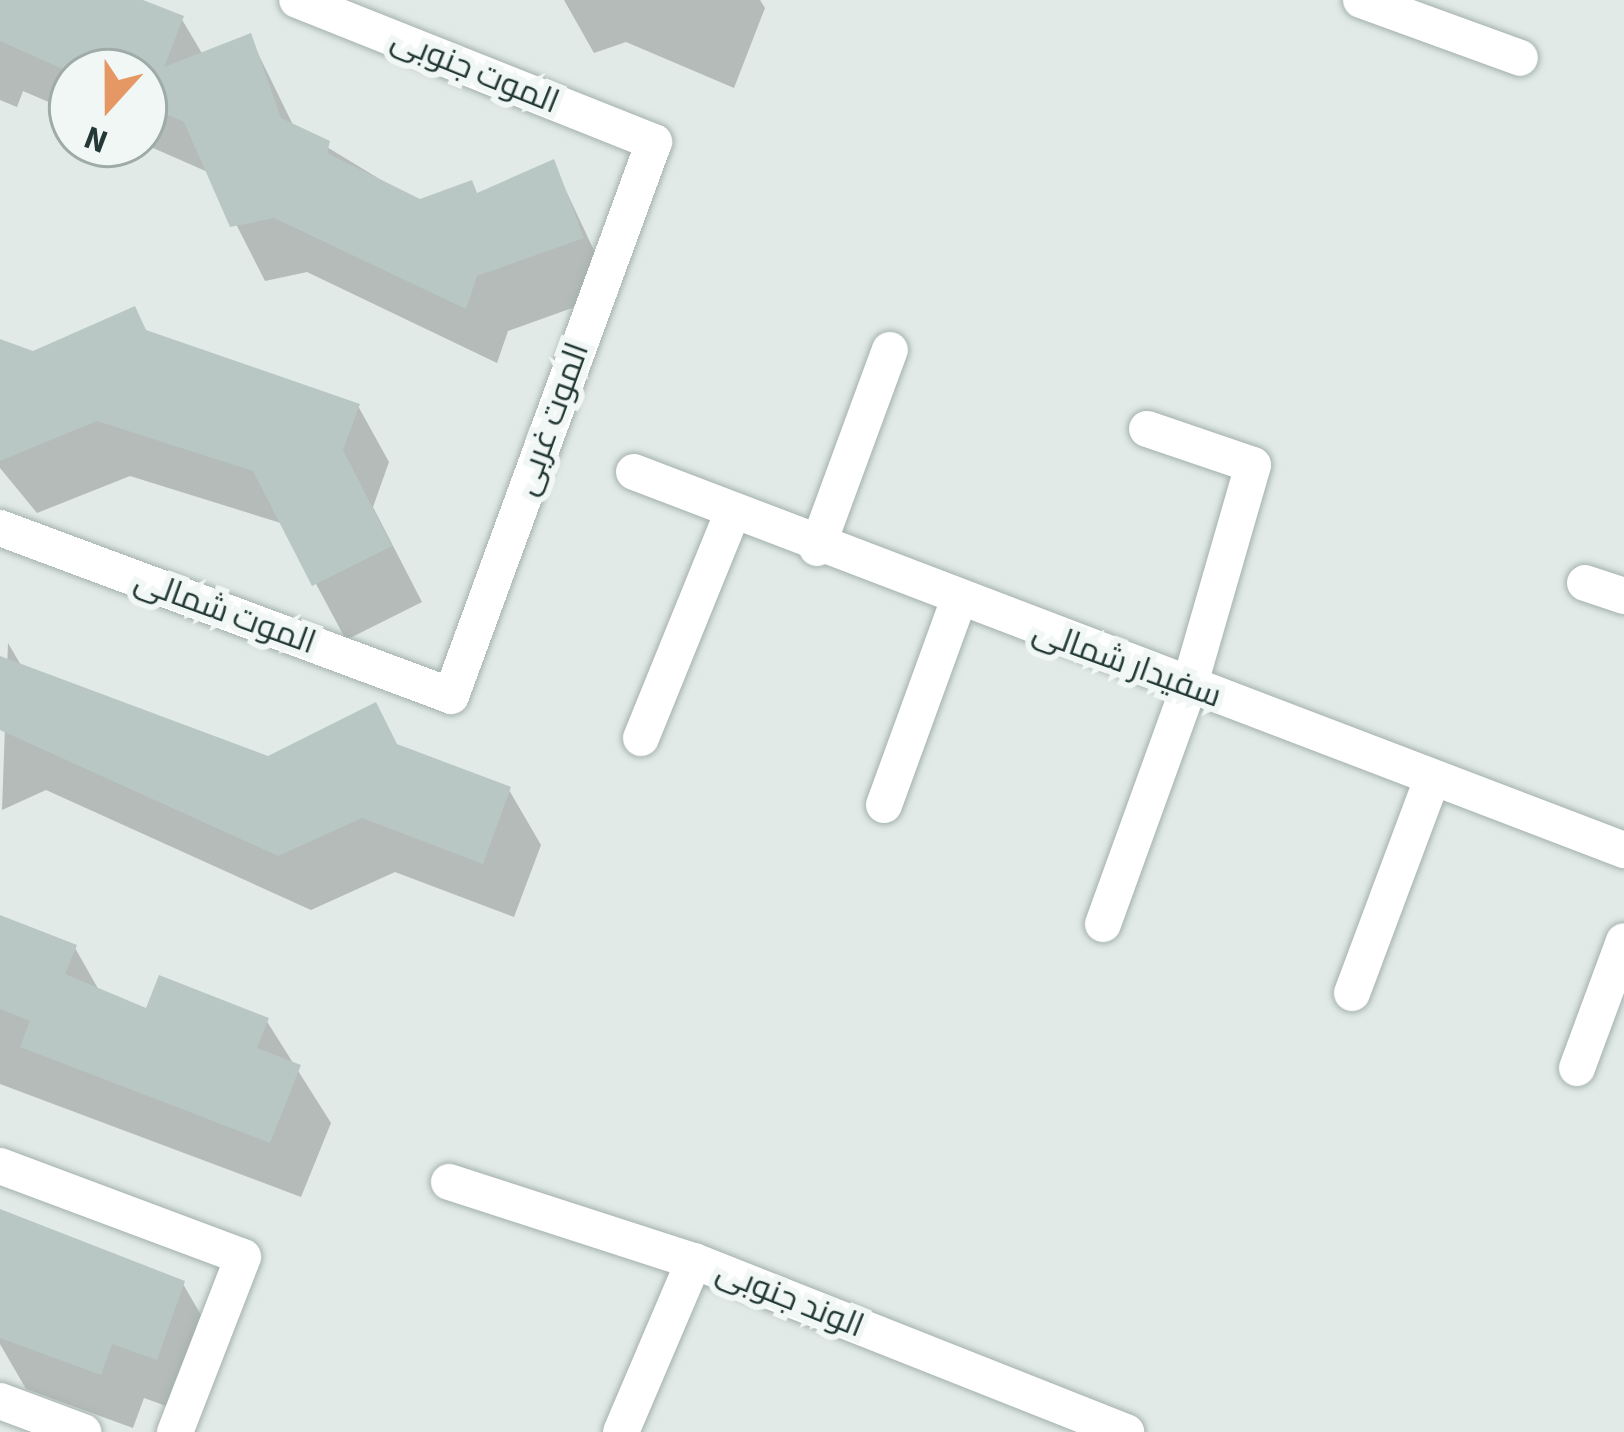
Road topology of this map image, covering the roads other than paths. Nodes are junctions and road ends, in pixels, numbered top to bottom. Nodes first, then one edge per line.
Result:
1 (297, 0) edge
2 (1361, 0) edge
3 (1406, 8) edge
4 (1520, 58) dead end
5 (653, 142) joint
6 (890, 350) dead end
7 (1147, 429) dead end
8 (634, 472) dead end
9 (732, 514) junction
10 (0, 528) edge
11 (817, 548) junction
12 (1585, 583) dead end
13 (1624, 596) edge
14 (958, 602) junction
15 (1190, 687) junction
16 (451, 696) joint
17 (641, 738) dead end
18 (1432, 779) junction
19 (884, 805) dead end
20 (1621, 841) edge
21 (1102, 924) dead end
22 (1624, 941) edge
23 (1352, 993) dead end
24 (1576, 1068) dead end
25 (0, 1166) edge
26 (449, 1182) dead end
27 (694, 1262) junction
28 (0, 1401) edge
29 (83, 1432) edge
30 (176, 1432) edge
31 (621, 1432) edge
32 (1126, 1432) edge

1 - 5 street, الموت جنوبی
2 - 3 street
3 - 4 street
5 - 16 street, الموت غربی
6 - 11 street
7 - 15 street
8 - 9 street, سفیدار شمالی
9 - 11 street, سفیدار شمالی
9 - 17 street
10 - 16 street, الموت شمالی
11 - 14 street, سفیدار شمالی
12 - 13 street
14 - 15 street, سفیدار شمالی
14 - 19 street
15 - 18 street, سفیدار شمالی
15 - 21 street
18 - 20 street, سفیدار شمالی
18 - 23 street
22 - 24 street
25 - 30 street
26 - 27 street, الوند جنوبی
27 - 31 street
27 - 32 street, الوند جنوبی
28 - 29 street

